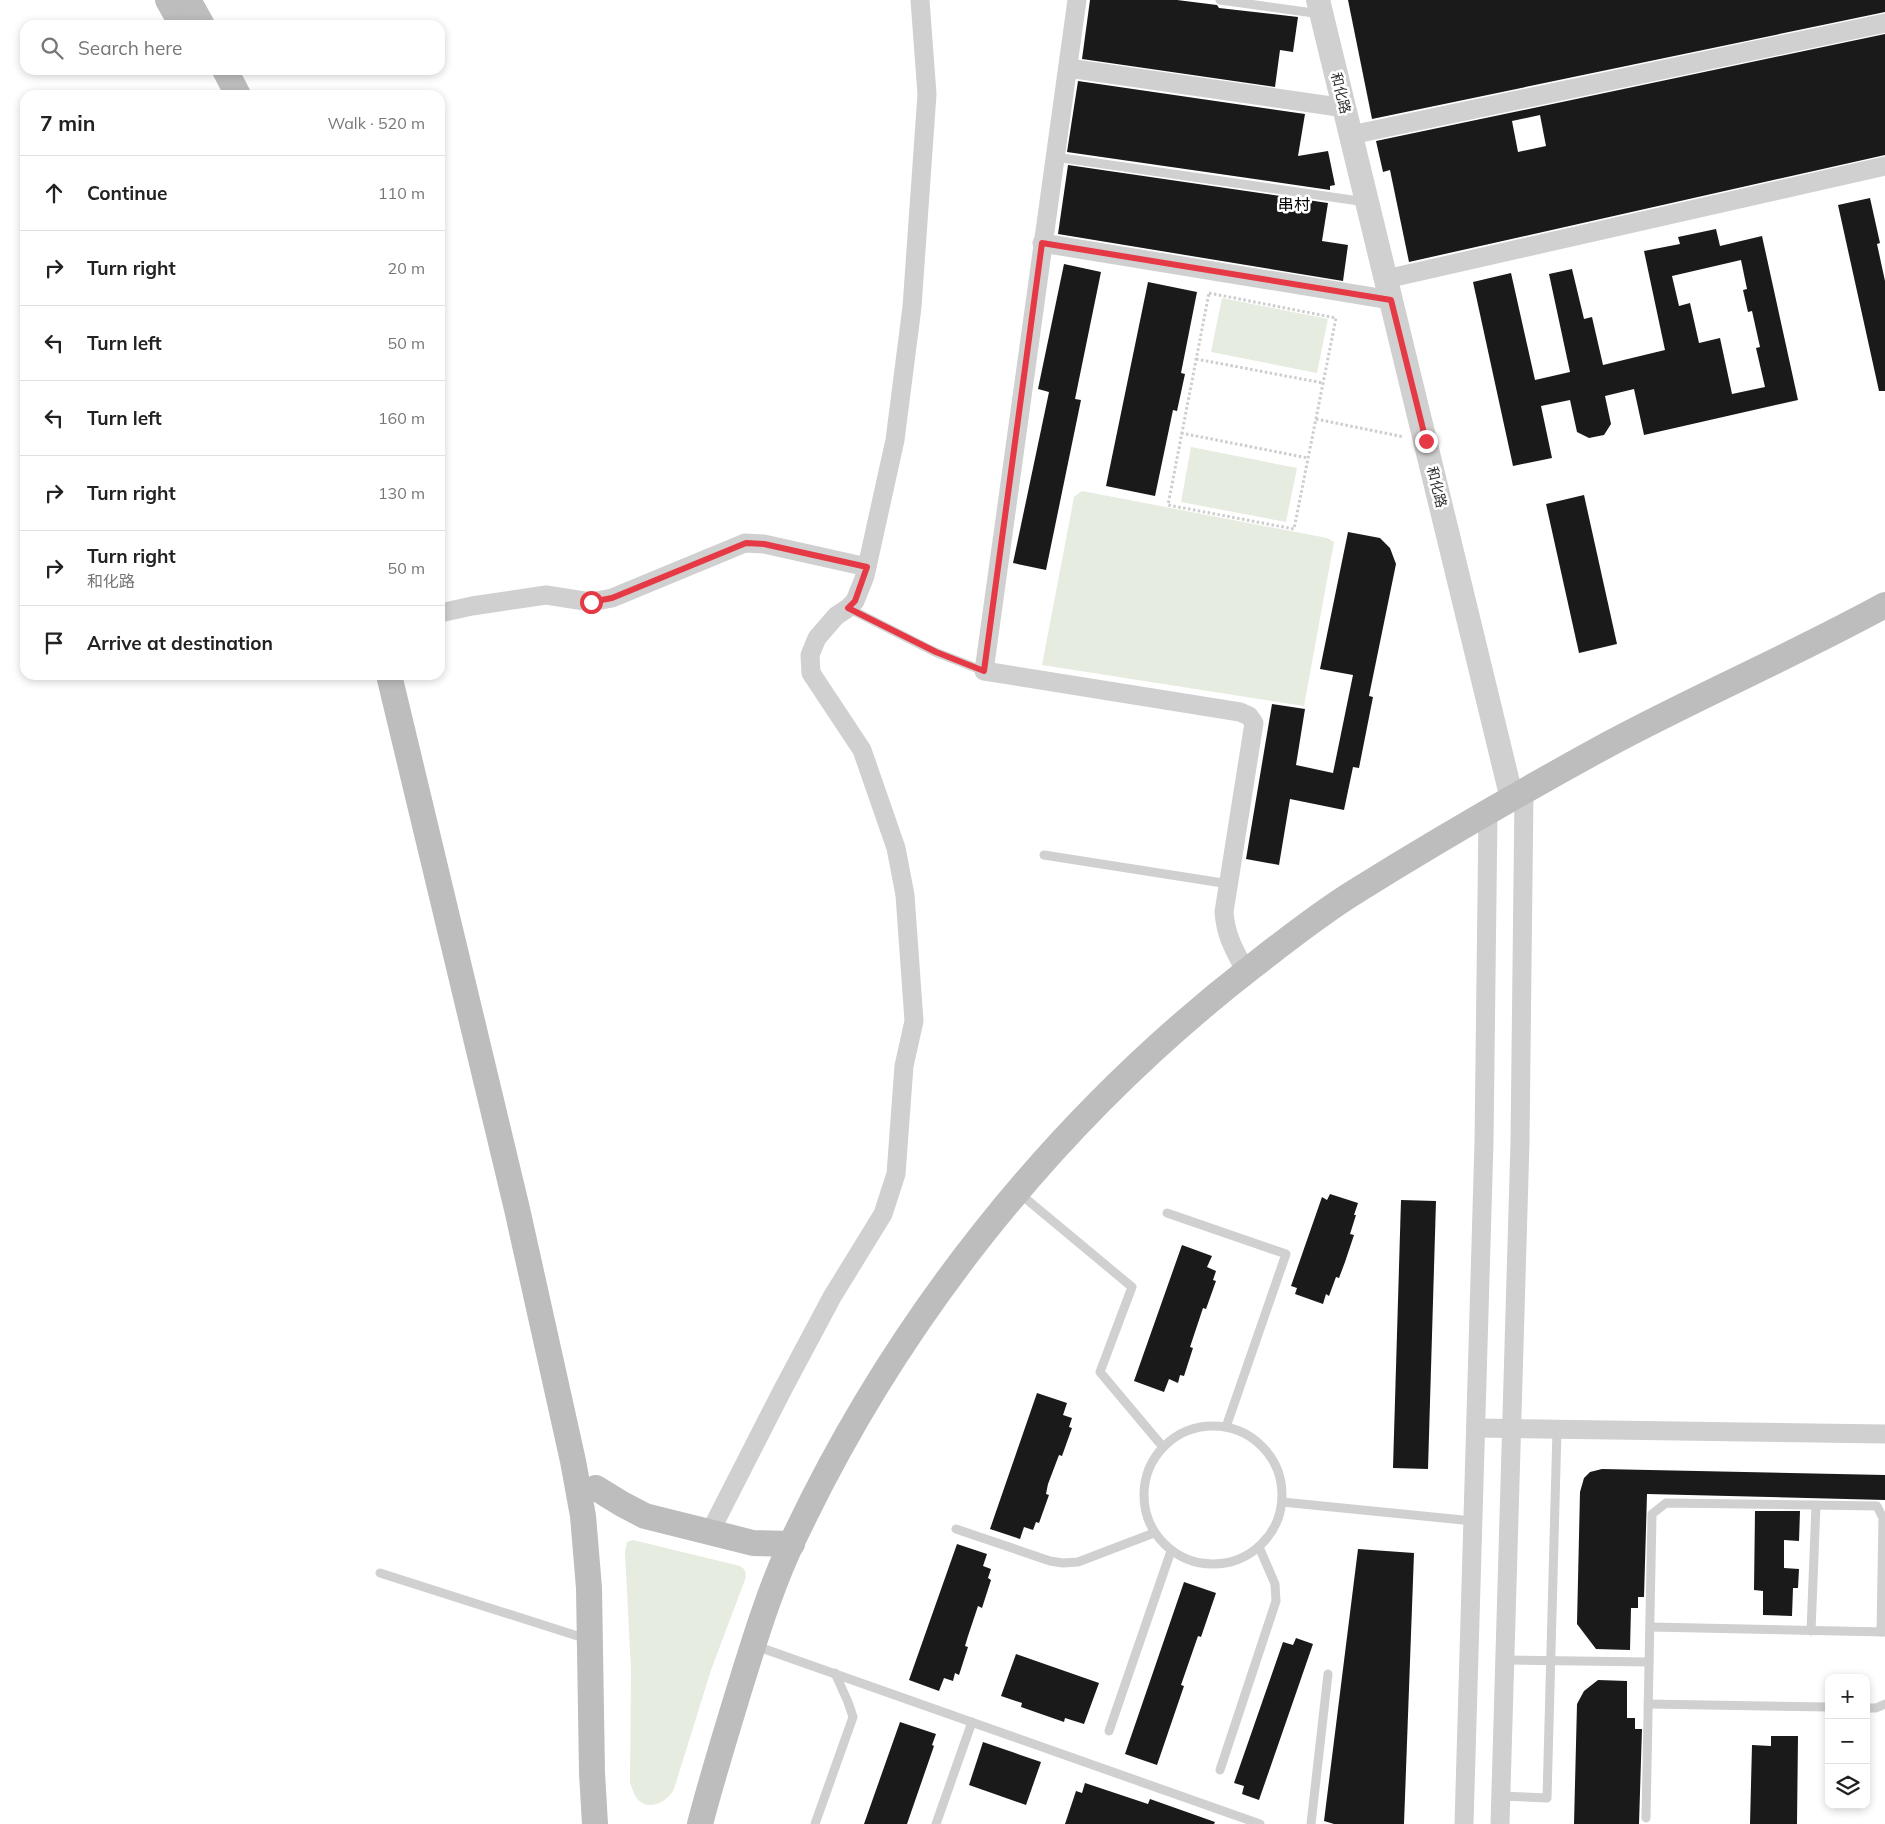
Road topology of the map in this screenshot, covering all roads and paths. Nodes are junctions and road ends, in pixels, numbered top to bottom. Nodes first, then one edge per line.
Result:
1 (168, 0) edge
2 (188, 0) edge
3 (920, 0) edge
4 (1077, 0) edge
5 (1220, 0) edge
6 (1320, 7) edge
7 (179, 20) edge
8 (199, 20) edge
9 (1885, 23) edge
10 (1068, 68) junction
11 (208, 75) edge
12 (228, 75) edge
13 (215, 90) edge
14 (235, 90) edge
15 (1345, 108) junction
16 (1351, 135) junction
17 (1055, 157) junction
18 (1885, 166) edge
19 (1368, 202) junction
20 (1042, 243) junction
21 (1389, 290) junction
22 (1196, 359) junction
23 (1323, 383) junction
24 (1316, 419) junction
25 (1182, 434) junction
26 (1426, 441) junction
27 (1308, 458) junction
28 (867, 567) junction
29 (1885, 605) edge
30 (848, 608) junction
31 (445, 612) edge
32 (984, 671) junction
33 (391, 680) edge
34 (409, 680) edge
35 (1518, 796) junction
36 (1488, 813) junction
37 (1044, 855) dead end
38 (1228, 884) junction
39 (1246, 972) junction
40 (1017, 1192) junction
41 (1167, 1213) dead end
42 (1226, 1427) junction
43 (1476, 1428) junction
44 (1511, 1429) junction
45 (1557, 1430) junction
46 (1885, 1434) edge
47 (1163, 1447) junction
48 (596, 1488) junction
49 (1282, 1502) junction
50 (1816, 1505) junction
51 (1473, 1521) junction
52 (956, 1529) dead end
53 (710, 1532) junction
54 (1154, 1533) junction
55 (792, 1544) junction
56 (1259, 1547) junction
57 (1172, 1551) junction
58 (380, 1573) dead end
59 (1650, 1627) junction
60 (1811, 1631) junction
61 (1883, 1632) edge
62 (590, 1640) junction
63 (753, 1645) junction
64 (1505, 1660) junction
65 (1550, 1660) junction
66 (1649, 1662) junction
67 (835, 1674) junction
68 (1328, 1674) dead end
69 (1648, 1704) junction
70 (1885, 1704) edge
71 (1825, 1707) edge
72 (1870, 1708) edge
73 (972, 1722) junction
74 (1108, 1731) dead end
75 (1220, 1770) dead end
76 (1501, 1796) junction
77 (1646, 1818) dead end
78 (1250, 1822) edge
79 (595, 1824) edge
80 (612, 1824) edge
81 (700, 1824) edge
82 (815, 1824) edge
83 (936, 1824) edge
84 (1260, 1824) edge
85 (1311, 1824) edge
86 (1464, 1824) edge
87 (1500, 1824) edge

1 - 7 main road
2 - 8 main road
3 - 28 street
4 - 10 street
5 - 6 lane
6 - 15 street, 和化路
9 - 16 street
10 - 15 street
10 - 17 street
11 - 13 main road
12 - 14 main road
15 - 16 street, 和化路
16 - 19 street, 和化路
17 - 19 lane
17 - 20 street
18 - 21 street
19 - 21 street, 和化路
20 - 21 street
20 - 32 street
21 - 26 street, 和化路
22 - 23 path
22 - 23 path
22 - 25 path
23 - 24 path
24 - 26 path
24 - 27 path
25 - 27 path
25 - 27 path
26 - 35 street, 和化路
28 - 30 street
28 - 31 street
29 - 35 main road
30 - 32 lane
30 - 53 street
32 - 38 street
33 - 62 main road
34 - 48 main road
35 - 36 main road
35 - 44 street
36 - 39 main road
36 - 43 street
37 - 38 lane
38 - 39 street
39 - 40 main road
40 - 47 lane
40 - 55 main road
41 - 42 lane
42 - 47 lane
42 - 49 lane
43 - 44 street
43 - 51 street
44 - 45 street
44 - 64 street
45 - 46 street
45 - 65 lane
47 - 54 lane
48 - 53 main road
48 - 80 main road
49 - 51 lane
49 - 56 lane
50 - 59 lane
50 - 60 lane
50 - 61 lane
51 - 86 street
52 - 54 lane
53 - 55 main road
54 - 57 lane
55 - 63 main road
56 - 57 lane
56 - 75 lane
57 - 74 lane
58 - 62 lane
59 - 60 lane
59 - 66 lane
60 - 61 lane
62 - 79 main road
63 - 67 lane
63 - 81 main road
64 - 65 lane
64 - 76 street
65 - 66 lane
65 - 76 lane
66 - 69 lane
67 - 73 lane
67 - 82 lane
68 - 85 lane
69 - 71 lane
69 - 77 lane
70 - 72 lane
73 - 78 lane
73 - 83 lane
76 - 87 street
78 - 84 lane

